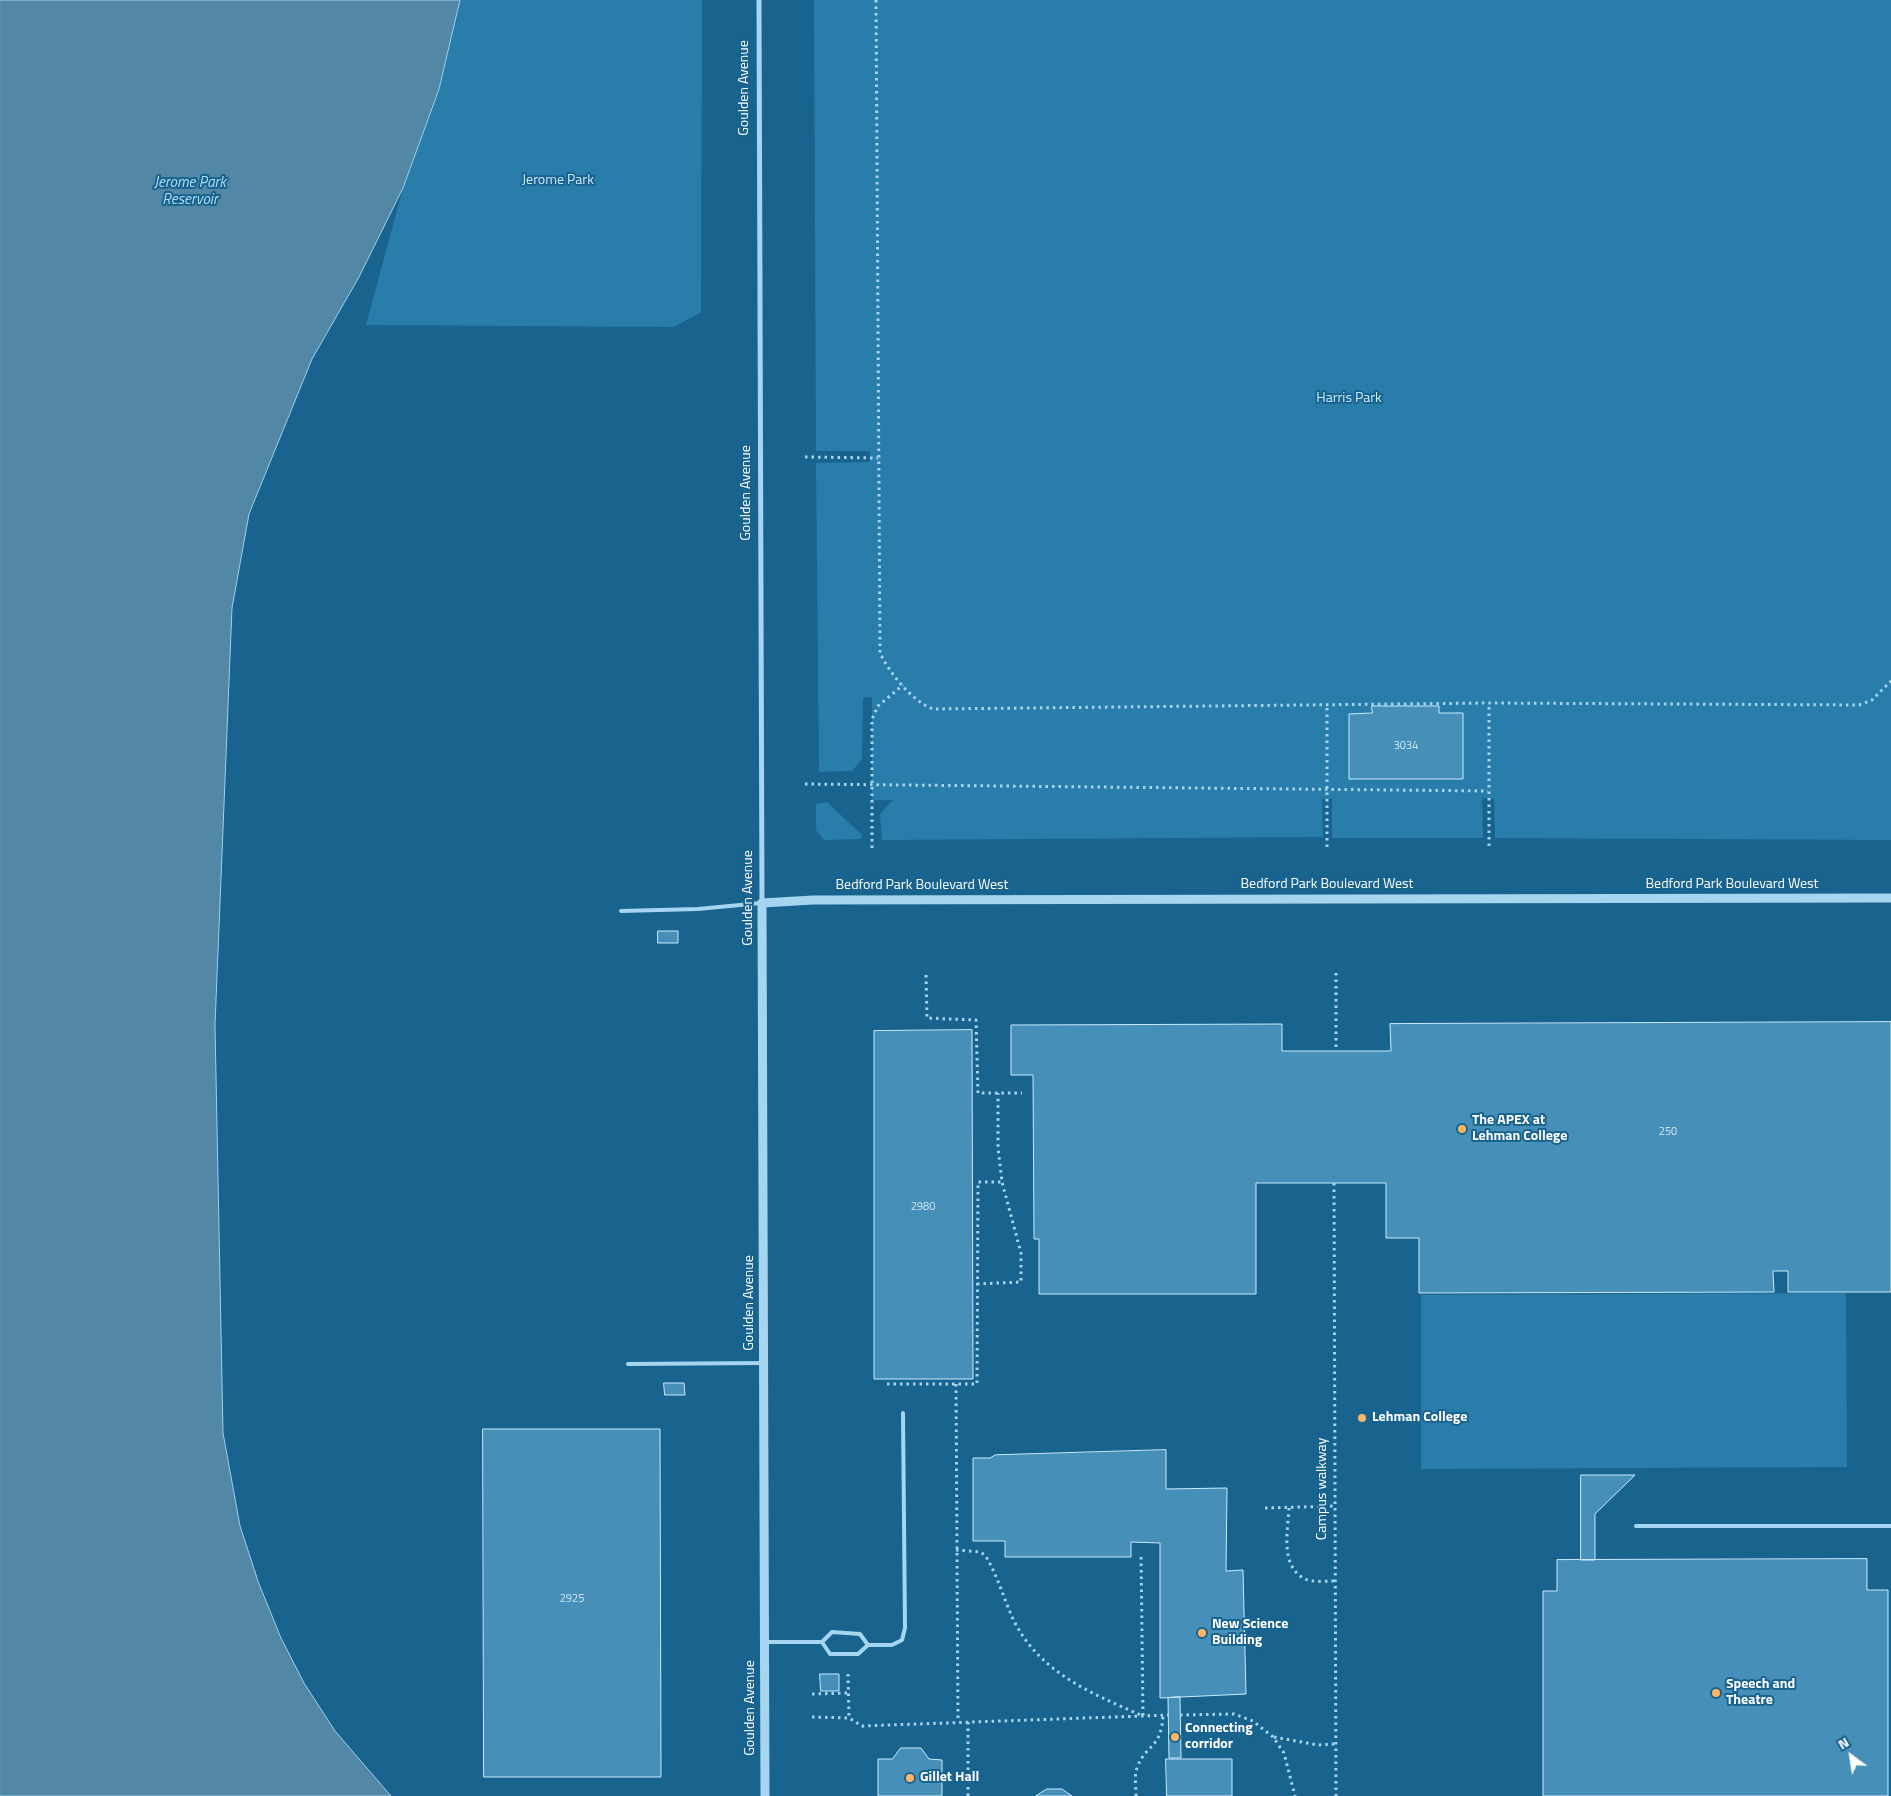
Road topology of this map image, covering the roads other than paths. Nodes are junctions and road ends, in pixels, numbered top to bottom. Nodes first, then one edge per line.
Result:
1 (759, 0) edge
2 (1891, 898) edge
3 (762, 903) junction
4 (621, 911) dead end
5 (764, 1363) junction
6 (628, 1364) dead end
7 (903, 1413) dead end
8 (1636, 1526) dead end
9 (1891, 1526) edge
10 (765, 1642) junction
11 (822, 1642) junction
12 (868, 1645) junction
13 (765, 1796) edge

1 - 3 street, Goulden Avenue
2 - 3 street, Bedford Park Boulevard West
3 - 4 lane
3 - 5 street, Goulden Avenue
5 - 6 lane
5 - 10 street, Goulden Avenue
7 - 12 lane
8 - 9 lane
10 - 11 lane
10 - 13 street, Goulden Avenue
11 - 12 lane
11 - 12 lane

